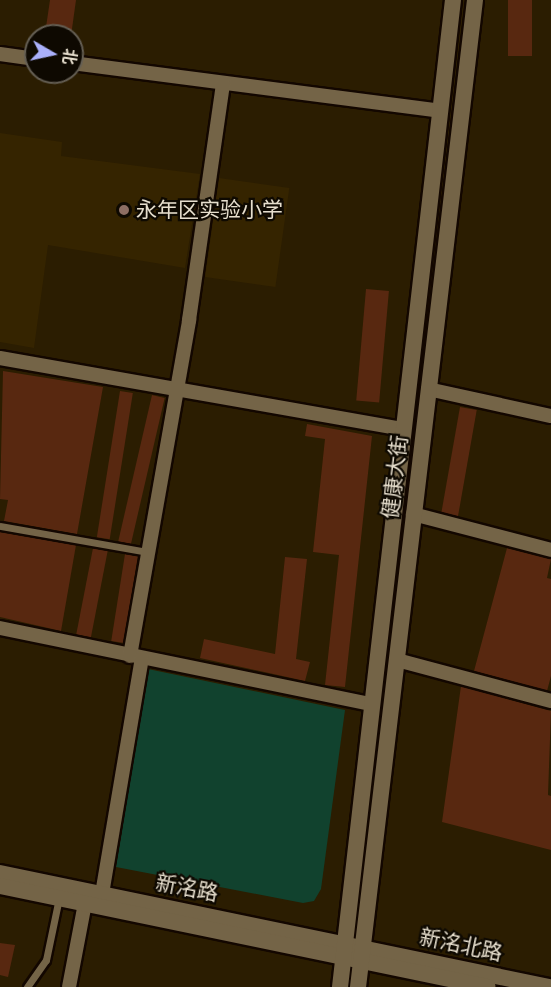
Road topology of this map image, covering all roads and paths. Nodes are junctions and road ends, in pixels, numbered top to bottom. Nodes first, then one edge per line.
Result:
1 (453, 0) edge
2 (475, 0) edge
3 (0, 54) edge
4 (24, 57) edge
5 (84, 65) edge
6 (223, 83) junction
7 (440, 111) junction
8 (0, 358) edge
9 (176, 389) junction
10 (428, 389) junction
11 (551, 416) edge
12 (402, 429) junction
13 (413, 514) junction
14 (0, 526) edge
15 (551, 550) edge
16 (148, 552) junction
17 (0, 628) edge
18 (136, 657) junction
19 (397, 660) junction
20 (551, 701) edge
21 (370, 704) junction
22 (0, 873) edge
23 (0, 886) edge
24 (102, 894) junction
25 (59, 898) junction
26 (85, 903) junction
27 (344, 950) junction
28 (363, 954) junction
29 (27, 987) edge
30 (69, 987) edge
31 (340, 987) edge
32 (358, 987) edge
33 (488, 987) edge
34 (549, 987) edge

1 - 7 main road, 健康大街
2 - 10 main road, 健康大街
3 - 4 street
5 - 6 street
6 - 7 street
6 - 9 street
7 - 12 main road, 健康大街
8 - 9 street
9 - 12 street
9 - 16 street
10 - 11 street
10 - 13 main road, 健康大街
12 - 21 main road, 健康大街
13 - 15 street
13 - 19 main road, 健康大街
14 - 16 lane
16 - 18 street
17 - 18 street
18 - 21 street
18 - 24 street
19 - 20 street
19 - 28 main road, 健康大街
21 - 27 main road, 健康大街
22 - 24 main road, 新洺路
23 - 25 main road, 新洺路
24 - 27 main road, 新洺路
25 - 26 main road, 新洺路
25 - 29 lane
26 - 27 main road, 新洺路
26 - 30 street
27 - 28 main road, 新洺路
27 - 31 main road, 健康大街
28 - 32 main road, 健康大街
28 - 33 main road, 新洺北路
28 - 34 main road, 新洺北路

